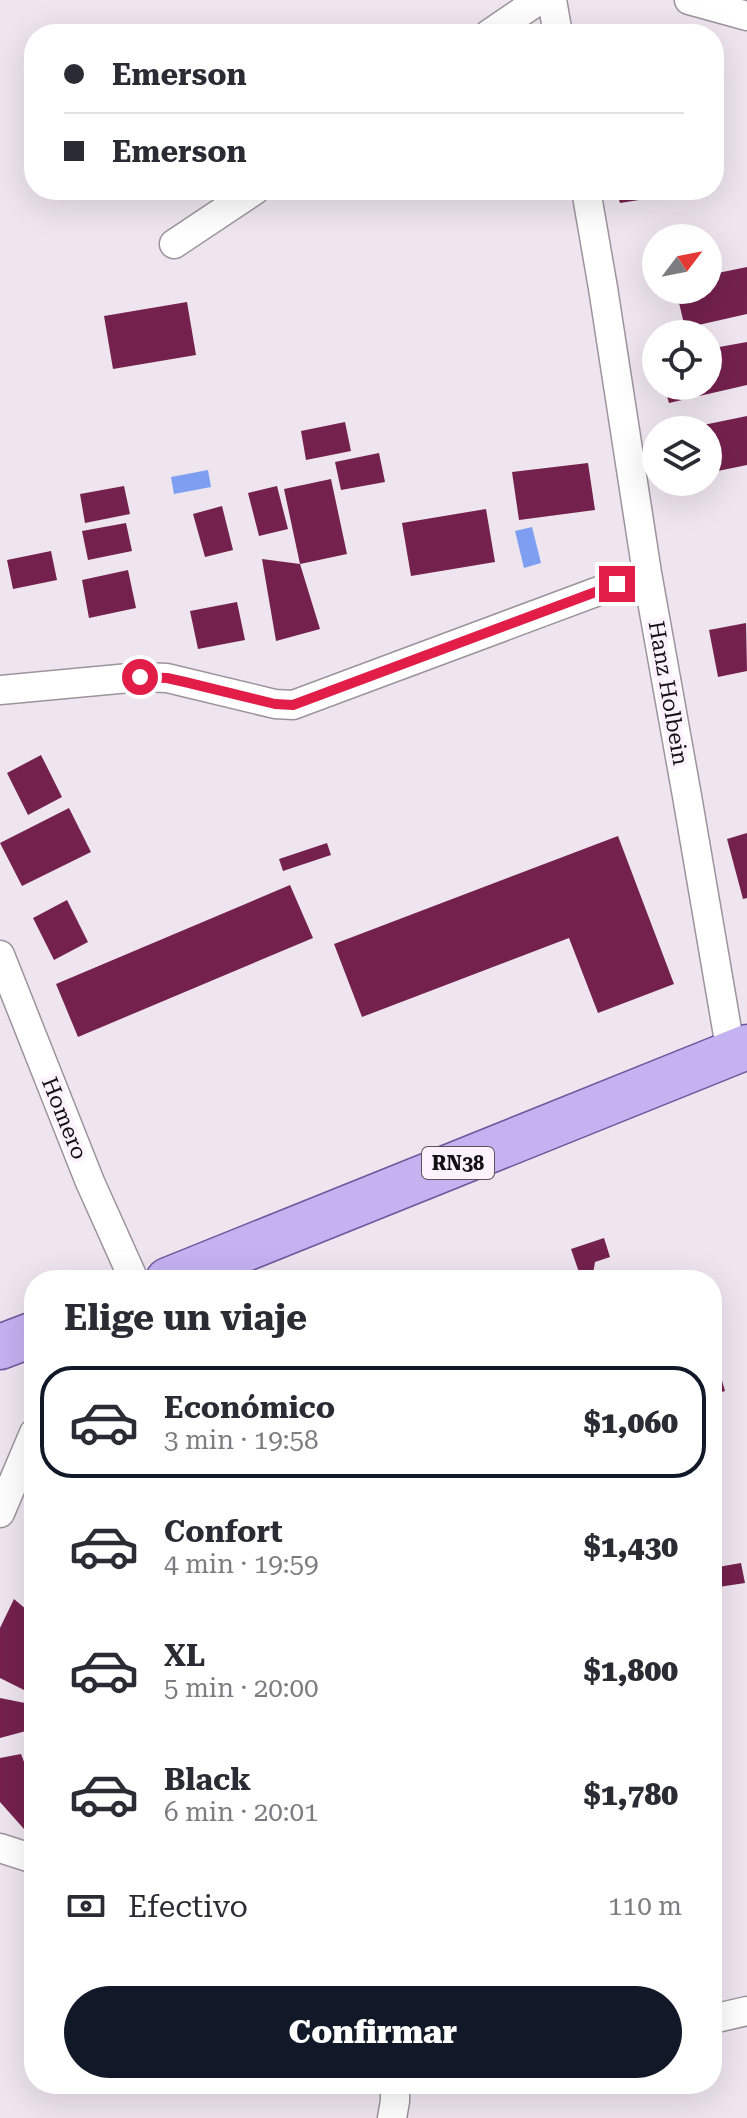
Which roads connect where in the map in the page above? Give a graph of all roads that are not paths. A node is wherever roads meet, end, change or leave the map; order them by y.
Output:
1 (539, 0) edge
2 (552, 0) edge
3 (689, 0) edge
4 (747, 16) edge
5 (504, 24) edge
6 (556, 24) edge
7 (240, 200) edge
8 (588, 200) edge
9 (174, 244) dead end
10 (647, 573) junction
11 (0, 690) edge
12 (0, 955) edge
13 (739, 1050) edge
14 (130, 1270) edge
15 (193, 1270) edge
16 (24, 1338) edge
17 (0, 1347) edge
18 (24, 1457) edge
19 (0, 1513) edge
20 (0, 1848) edge
21 (24, 1856) edge
22 (747, 2011) edge
23 (722, 2017) edge
24 (395, 2094) edge
25 (392, 2118) edge

1 - 5 street
2 - 6 street
3 - 4 street
7 - 9 street
8 - 10 street, Hanz Holbein
10 - 11 street
10 - 13 street, Hanz Holbein
12 - 14 street, Homero
13 - 15 main road, RN38
16 - 17 main road
18 - 19 street
20 - 21 street
22 - 23 street
24 - 25 street

